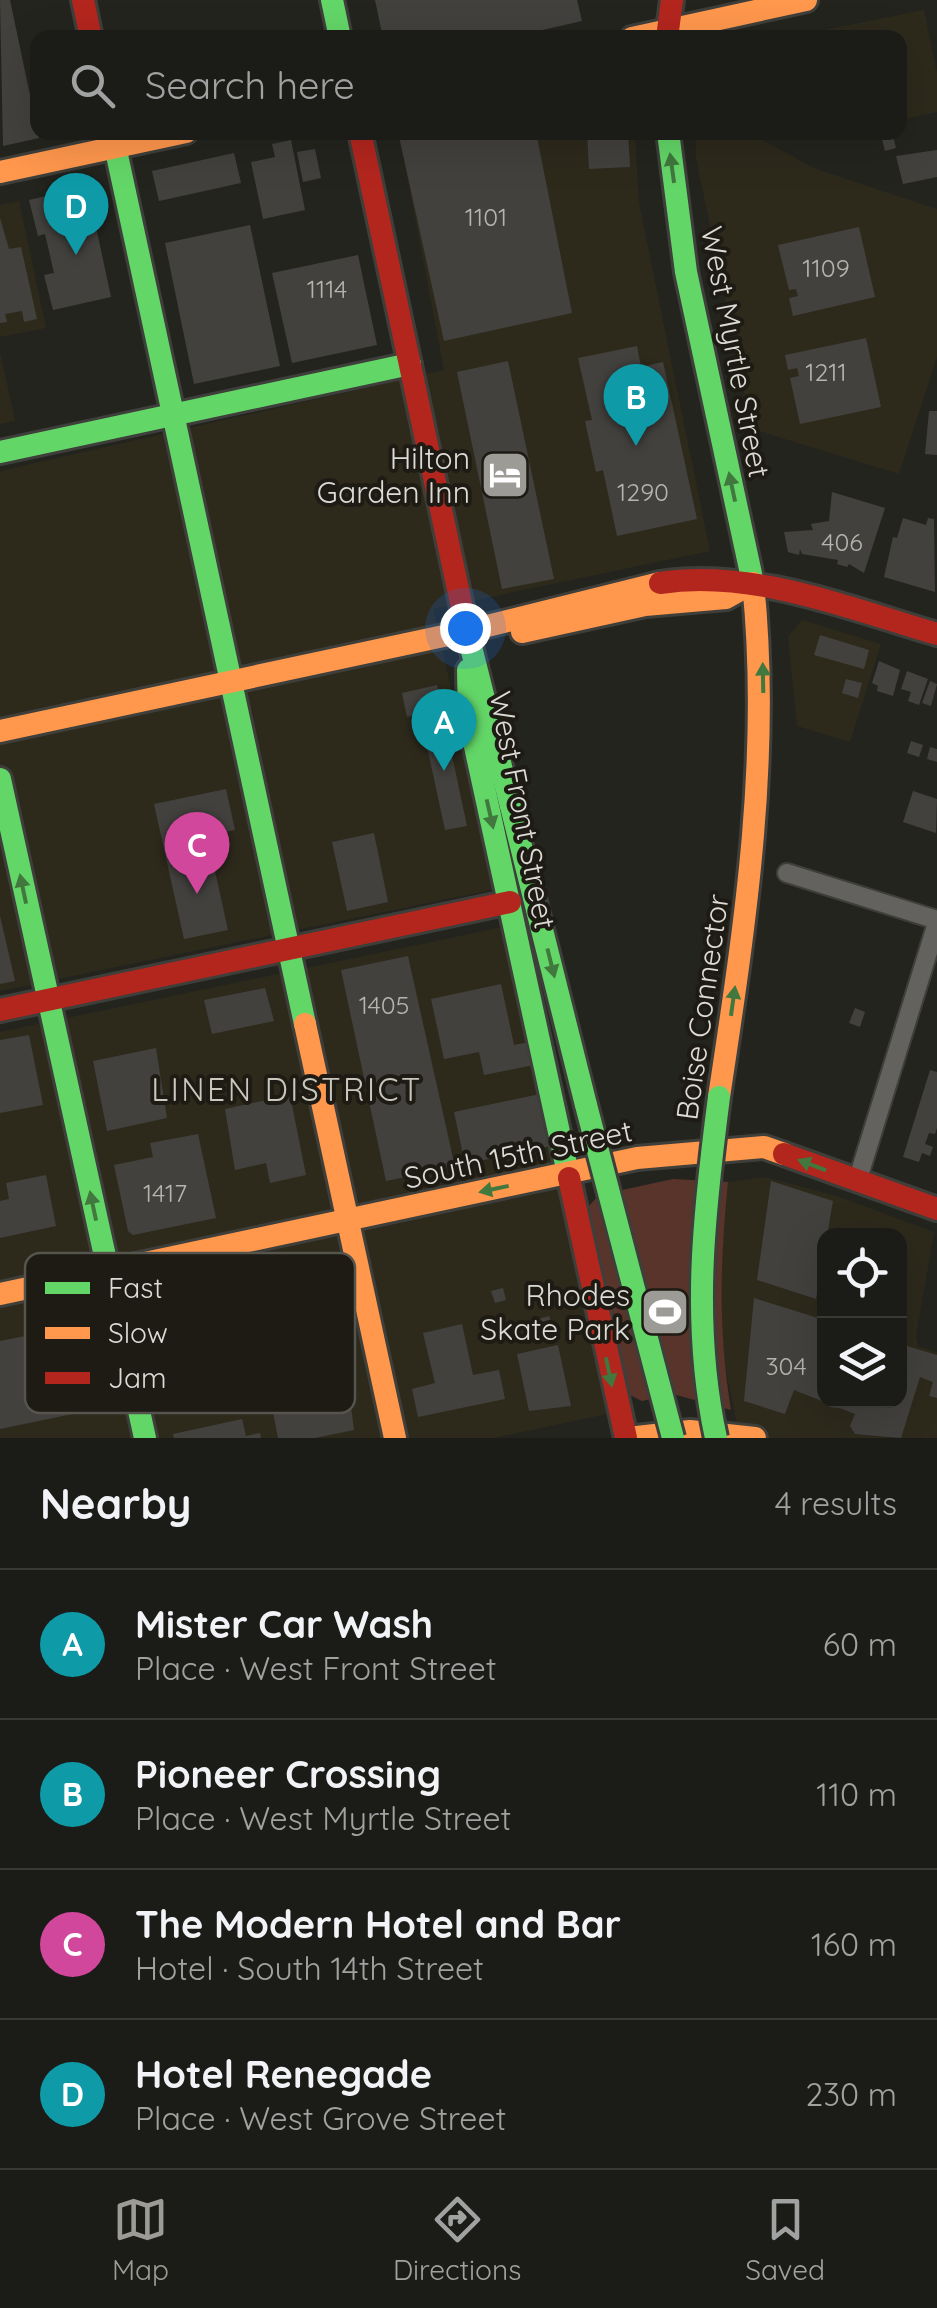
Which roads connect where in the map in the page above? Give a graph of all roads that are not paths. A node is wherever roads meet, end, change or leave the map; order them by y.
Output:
1 (83, 0) edge
2 (332, 0) edge
3 (672, 0) edge
4 (806, 0) edge
5 (89, 30) edge
6 (338, 30) edge
7 (668, 30) edge
8 (683, 30) edge
9 (114, 140) edge
10 (362, 140) edge
11 (669, 140) edge
12 (0, 172) edge
13 (410, 364) junction
14 (173, 416) junction
15 (0, 452) edge
16 (753, 583) junction
17 (468, 631) junction
18 (937, 634) edge
19 (231, 681) junction
20 (0, 731) edge
21 (0, 779) edge
22 (787, 873) dead end
23 (510, 902) junction
24 (937, 921) edge
25 (289, 948) junction
26 (47, 1000) junction
27 (0, 1010) edge
28 (566, 1173) junction
29 (857, 1182) junction
30 (937, 1209) edge
31 (348, 1222) junction
32 (103, 1253) edge
33 (199, 1253) edge
34 (355, 1253) edge
35 (355, 1254) edge
36 (25, 1289) edge
37 (0, 1294) edge
38 (139, 1413) edge
39 (682, 1434) edge
40 (145, 1438) edge
41 (395, 1438) edge
42 (627, 1438) edge
43 (716, 1438) edge
44 (754, 1438) edge

1 - 5 main road
2 - 6 main road
3 - 7 main road
4 - 8 main road
9 - 12 main road
9 - 14 main road
10 - 13 main road, West Front Street
16 -> 11 main road, West Myrtle Street
13 - 14 main road
13 - 17 main road, West Front Street
14 - 15 main road
14 - 19 main road
16 - 17 main road
16 - 18 main road
43 -> 16 main road, Boise Connector, bridge
17 - 19 main road
17 -> 23 main road, West Front Street
17 -> 39 main road, bridge
19 - 20 main road
19 - 25 main road
26 -> 21 main road
22 - 24 street
23 - 25 main road
23 - 28 main road, West Front Street
24 - 29 street
25 - 26 main road
25 - 31 main road
26 - 27 main road
32 -> 26 main road
29 -> 28 main road, South 15th Street
28 -> 31 main road, South 15th Street
28 -> 42 main road, West Front Street
29 - 30 main road, South 15th Street
31 - 33 main road, South 15th Street
31 - 34 main road
35 - 41 main road
36 - 37 main road, South 15th Street
38 - 40 main road
39 - 42 main road
39 - 44 main road

